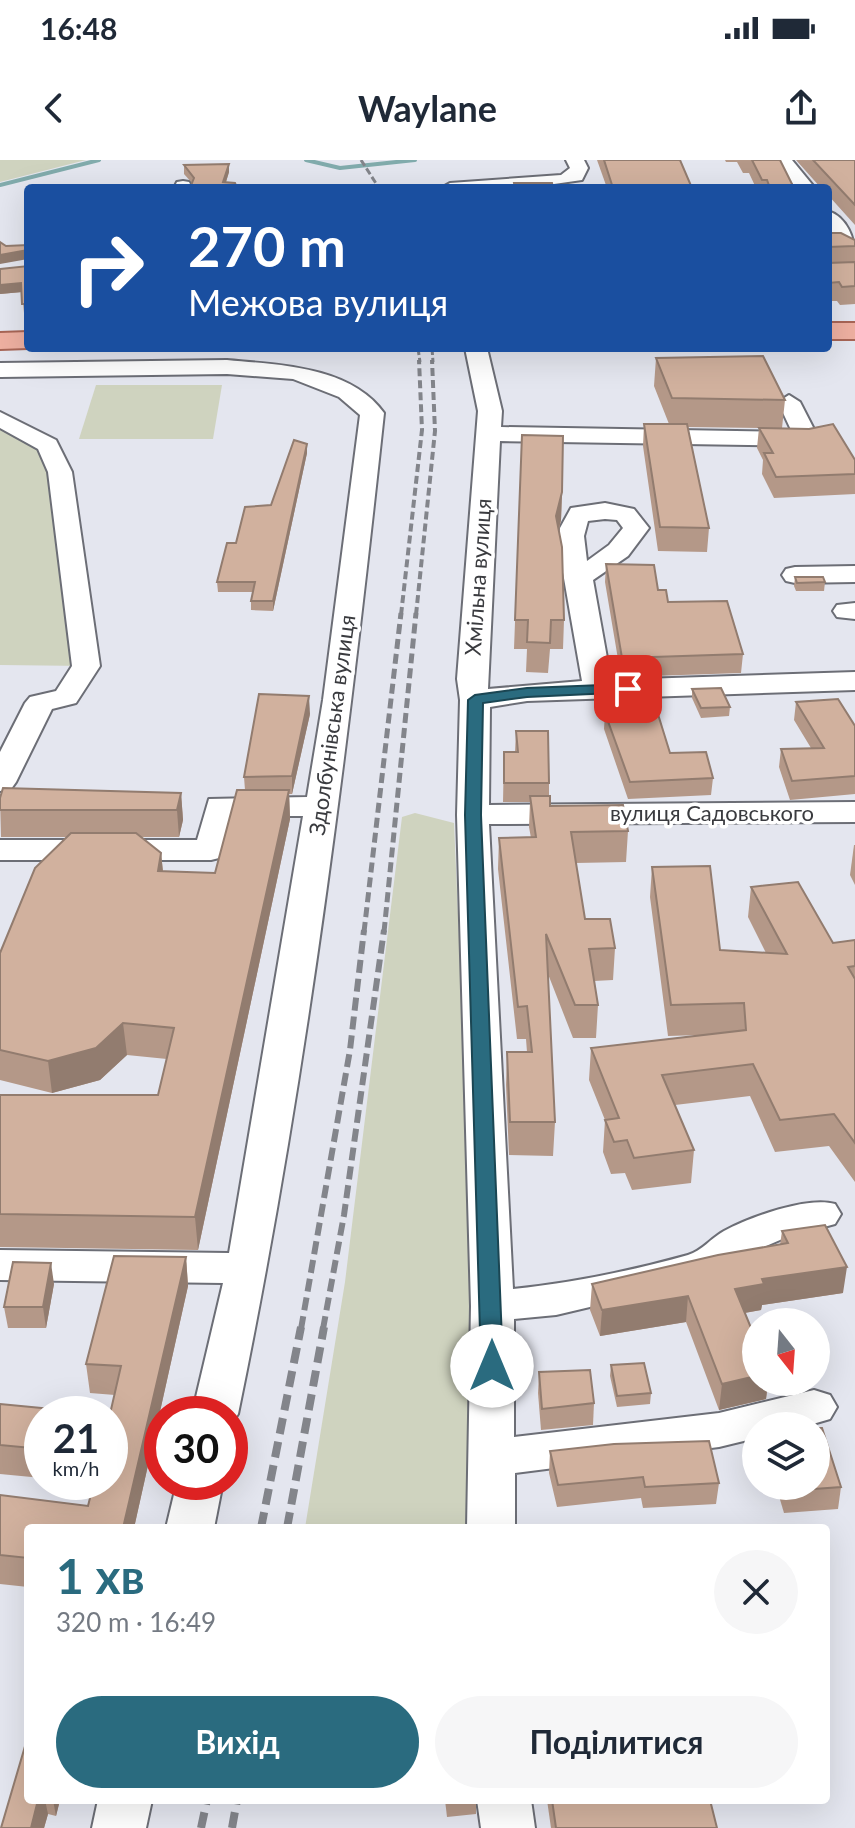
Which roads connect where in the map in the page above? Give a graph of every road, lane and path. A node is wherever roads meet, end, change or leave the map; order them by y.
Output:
1 (575, 160) edge
2 (783, 160) edge
3 (467, 184) edge
4 (803, 184) edge
5 (832, 222) edge
6 (855, 251) edge
7 (832, 331) edge
8 (855, 331) edge
9 (477, 352) edge
10 (9, 362) edge
11 (789, 402) dead end
12 (0, 419) edge
13 (488, 434) junction
14 (855, 574) edge
15 (795, 575) edge
16 (579, 577) dead end
17 (846, 682) edge
18 (598, 690) junction
19 (475, 700) junction
20 (855, 711) edge
21 (0, 782) edge
22 (321, 807) junction
23 (855, 812) edge
24 (473, 815) junction
25 (0, 850) edge
26 (821, 1214) dead end
27 (0, 1265) edge
28 (247, 1268) junction
29 (492, 1306) junction
30 (219, 1396) edge
31 (814, 1407) dead end
32 (492, 1458) junction
33 (196, 1500) edge
34 (191, 1524) edge
35 (491, 1524) edge
36 (124, 1804) edge
37 (505, 1804) edge
38 (119, 1828) edge
39 (508, 1828) edge

1 - 3 street
2 - 4 street
5 - 6 street
7 - 8 main road
9 - 13 street, Хмільна вулиця
10 - 22 street, Здолбунівська вулиця
11 - 13 street
12 - 21 street
13 - 19 street, Хмільна вулиця
14 - 15 street
16 - 18 street
17 - 18 street
17 - 20 street
18 - 19 street
19 - 24 street, Хмільна вулиця
22 - 25 street
22 - 28 street, Здолбунівська вулиця
23 - 24 street, вулиця Садовського
24 - 29 street, Хмільна вулиця
26 - 29 street
27 - 28 street
28 - 30 street, Здолбунівська вулиця
29 - 32 street, Хмільна вулиця
31 - 32 street
32 - 35 street, Хмільна вулиця
33 - 34 street
36 - 38 street
37 - 39 street

